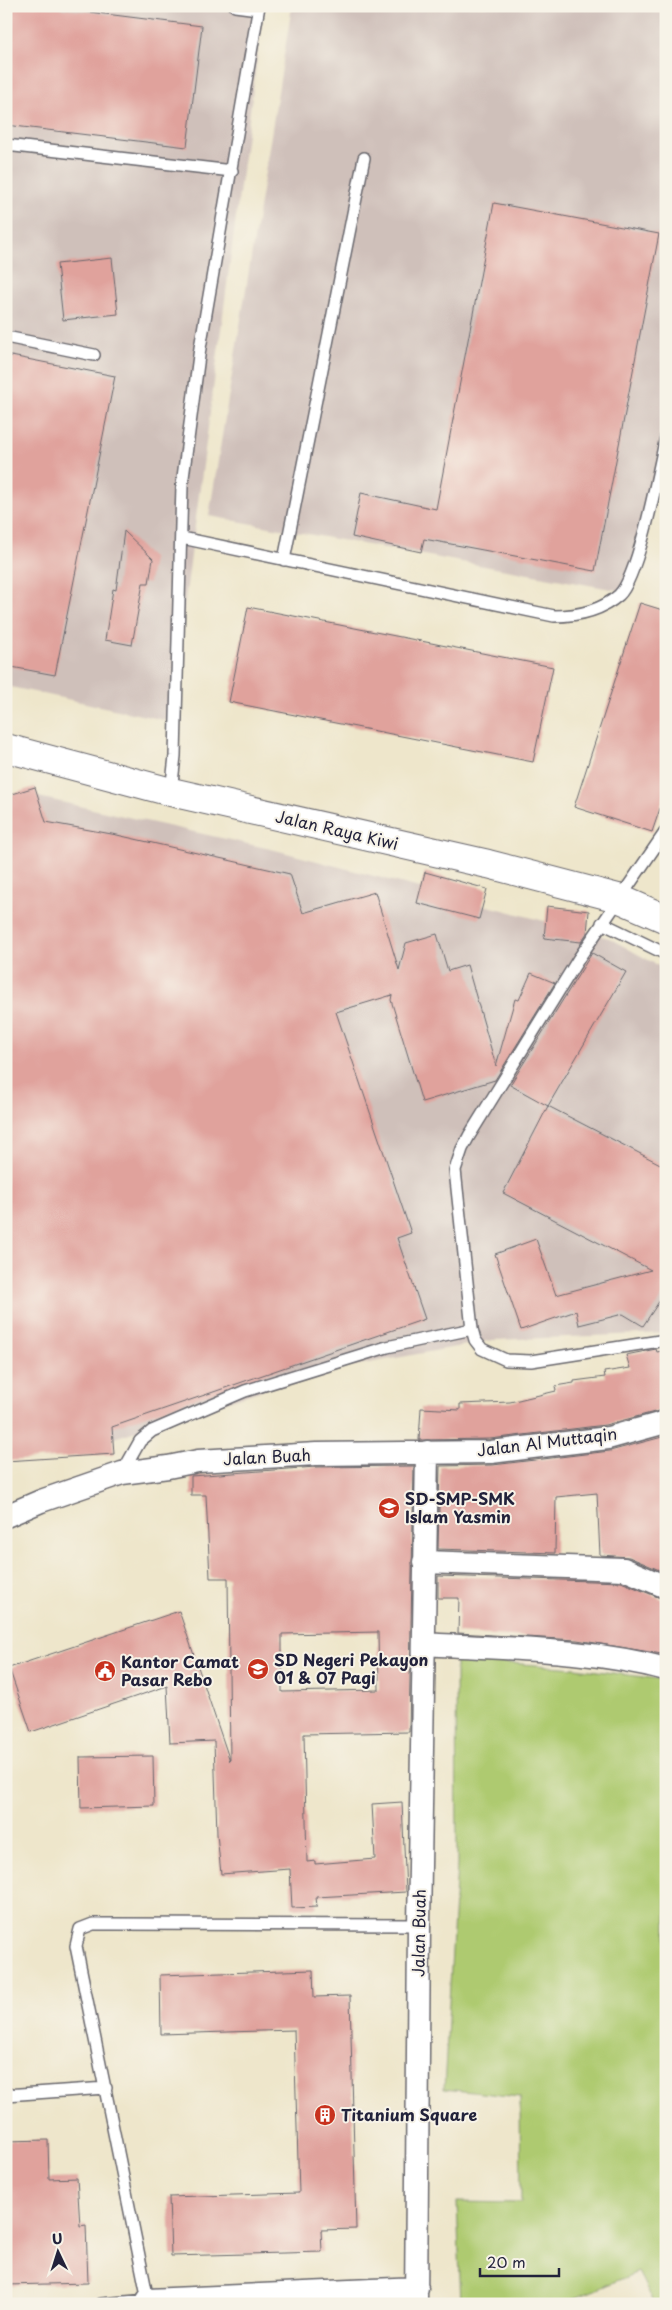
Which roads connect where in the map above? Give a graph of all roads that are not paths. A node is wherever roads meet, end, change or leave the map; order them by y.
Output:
1 (235, 6) edge
2 (258, 8) edge
3 (6, 145) edge
4 (364, 158) dead end
5 (232, 171) junction
6 (6, 337) edge
7 (94, 355) dead end
8 (666, 437) edge
9 (182, 538) junction
10 (284, 560) junction
11 (6, 748) edge
12 (171, 792) junction
13 (666, 831) edge
14 (618, 898) junction
15 (666, 919) edge
16 (602, 923) junction
17 (666, 954) edge
18 (472, 1329) junction
19 (666, 1340) edge
20 (666, 1422) edge
21 (427, 1452) junction
22 (122, 1473) junction
23 (6, 1516) edge
24 (424, 1562) junction
25 (666, 1587) edge
26 (424, 1644) junction
27 (666, 1668) edge
28 (419, 1925) junction
29 (106, 2088) junction
30 (6, 2095) edge
31 (417, 2296) edge
32 (148, 2300) junction
33 (101, 2304) edge

1 - 2 lane
2 - 5 lane
3 - 5 lane
4 - 10 lane
5 - 9 lane
6 - 7 lane
8 - 10 lane
9 - 10 lane
9 - 12 lane
11 - 12 street, Jalan Raya Kiwi
12 - 14 street, Jalan Raya Kiwi
13 - 14 lane
14 - 15 street, Jalan Raya Kiwi
14 - 16 lane
16 - 17 lane
16 - 18 lane
18 - 19 lane
18 - 22 lane
20 - 21 street, Jalan Al Muttaqin
21 - 22 street, Jalan Buah
21 - 24 street, Jalan Buah
22 - 23 street, Jalan Buah
24 - 25 street
24 - 26 street, Jalan Buah
26 - 27 street
26 - 28 street, Jalan Buah
28 - 29 lane
28 - 31 street, Jalan Buah
29 - 30 lane
29 - 32 lane
31 - 32 street
32 - 33 lane

